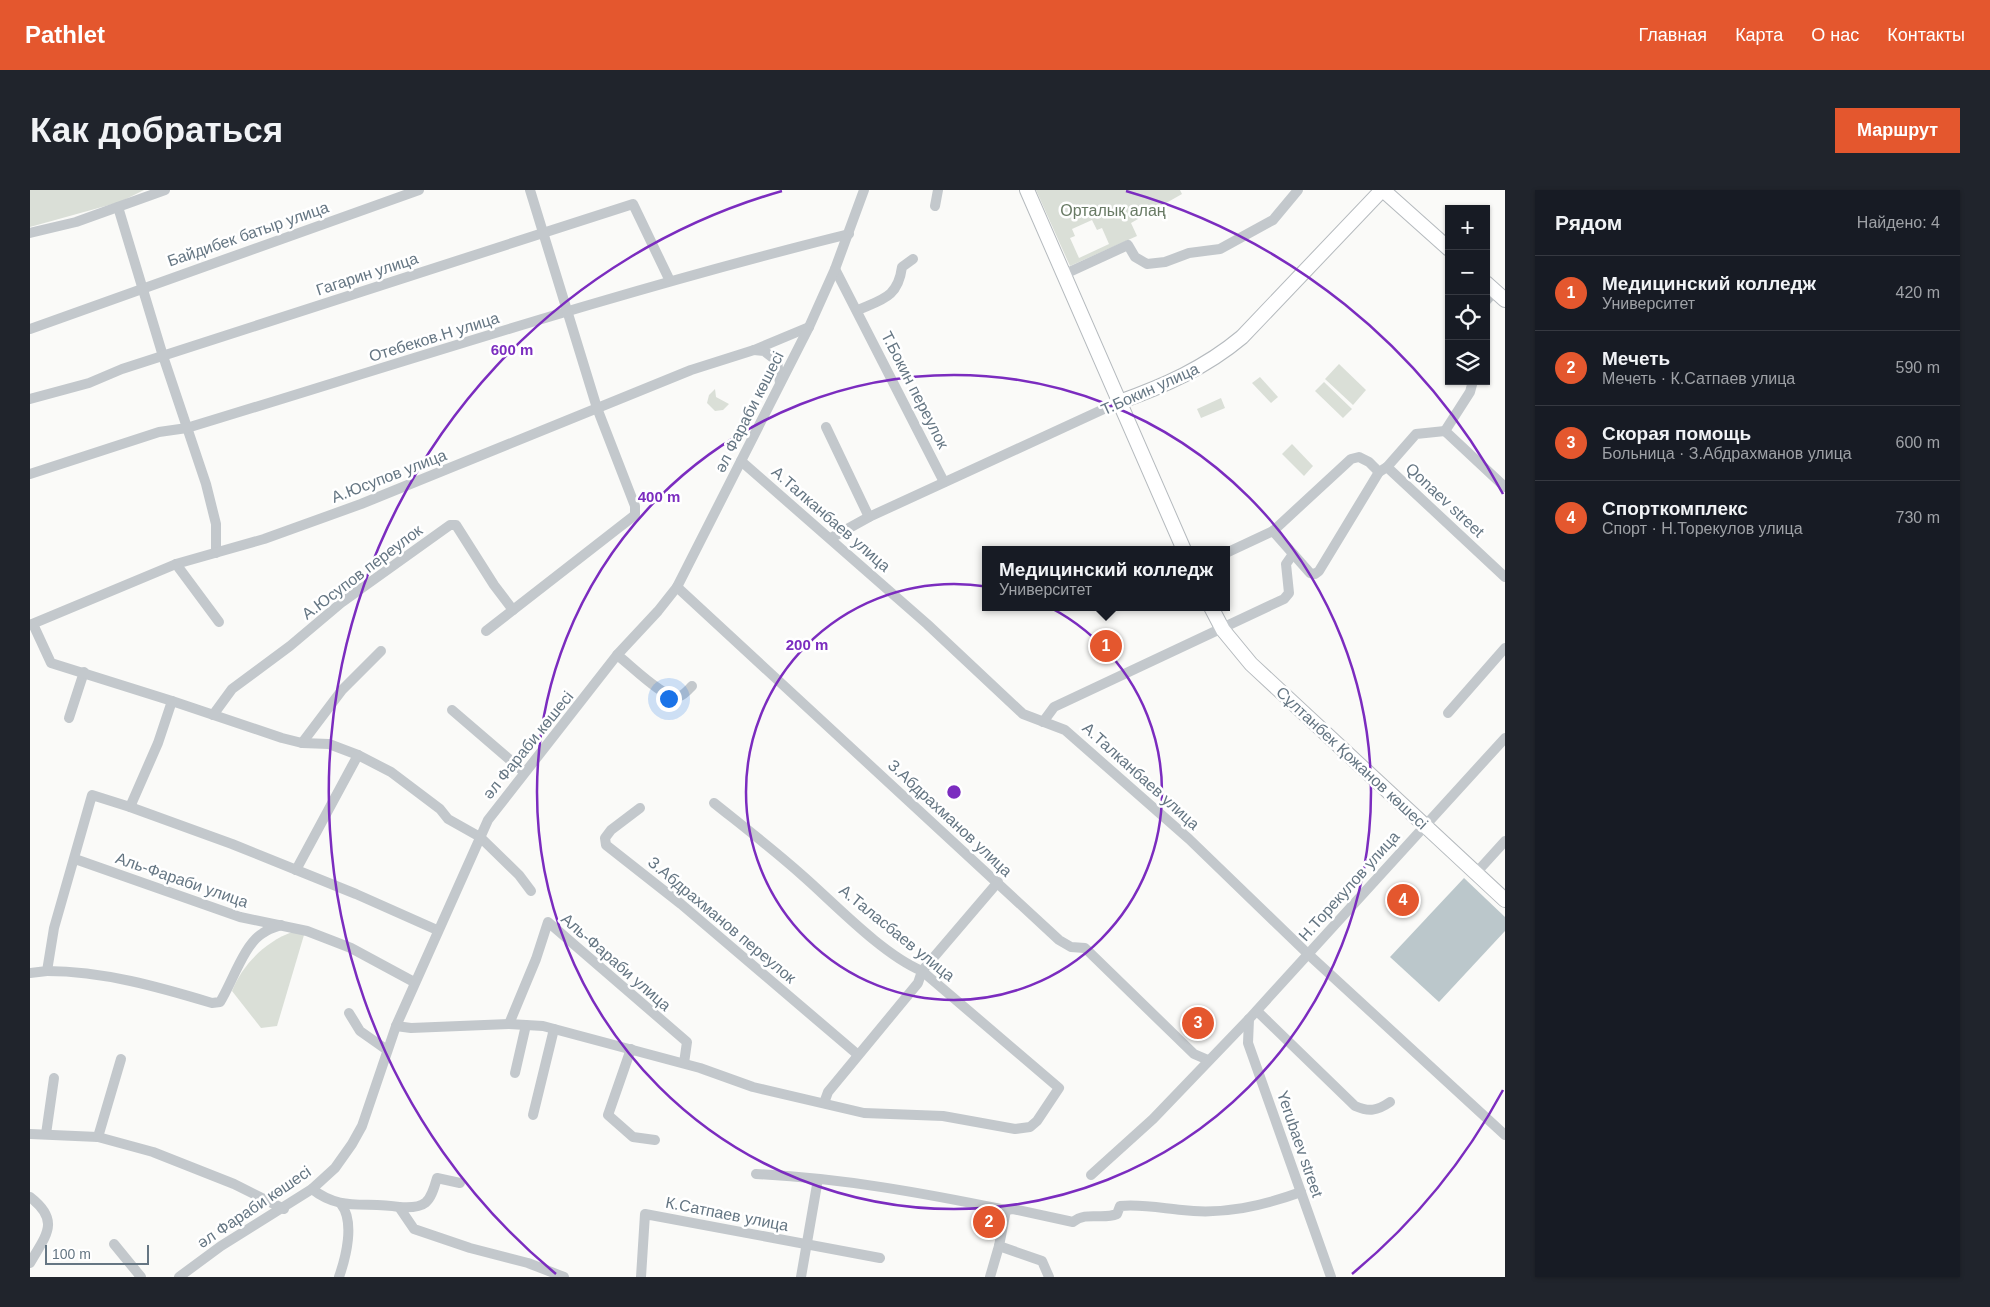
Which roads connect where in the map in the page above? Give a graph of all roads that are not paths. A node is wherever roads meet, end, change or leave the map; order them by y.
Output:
1 (165, 190) edge
2 (420, 190) edge
3 (530, 190) edge
4 (864, 190) edge
5 (938, 190) edge
6 (1027, 190) edge
7 (1298, 190) edge
8 (1382, 190) edge
9 (934, 206) dead end
10 (118, 207) junction
11 (30, 233) edge
12 (541, 233) junction
13 (849, 234) junction
14 (1445, 245) edge
15 (914, 259) dead end
16 (835, 269) junction
17 (1065, 274) junction
18 (670, 281) junction
19 (144, 287) junction
20 (858, 310) junction
21 (568, 311) junction
22 (809, 327) junction
23 (30, 329) edge
24 (754, 350) junction
25 (163, 356) junction
26 (780, 385) junction
27 (1472, 385) edge
28 (30, 399) edge
29 (1119, 402) junction
30 (597, 408) junction
31 (826, 427) dead end
32 (187, 428) junction
33 (1445, 431) junction
34 (741, 461) junction
35 (1383, 469) junction
36 (30, 474) edge
37 (944, 482) junction
38 (1505, 487) edge
39 (869, 517) junction
40 (1273, 531) junction
41 (830, 538) junction
42 (1182, 546) edge
43 (1230, 551) edge
44 (216, 553) junction
45 (1293, 554) junction
46 (176, 564) junction
47 (1505, 577) edge
48 (677, 587) junction
49 (512, 610) junction
50 (1213, 611) edge
51 (219, 622) dead end
52 (31, 624) edge
53 (1223, 630) junction
54 (486, 631) dead end
55 (1505, 648) edge
56 (381, 651) dead end
57 (617, 655) junction
58 (84, 672) junction
59 (692, 686) dead end
60 (172, 701) junction
61 (452, 710) dead end
62 (1448, 713) dead end
63 (213, 715) junction
64 (69, 718) dead end
65 (1043, 722) junction
66 (1505, 738) edge
67 (302, 743) junction
68 (358, 754) junction
69 (524, 772) junction
70 (714, 803) dead end
71 (130, 807) junction
72 (640, 808) dead end
73 (1424, 825) junction
74 (480, 837) junction
75 (1505, 841) edge
76 (75, 859) junction
77 (296, 870) junction
78 (1476, 873) junction
79 (998, 882) junction
80 (531, 891) dead end
81 (1505, 900) edge
82 (281, 925) junction
83 (437, 930) junction
84 (1308, 954) junction
85 (47, 971) junction
86 (922, 971) junction
87 (30, 973) edge
88 (414, 982) junction
89 (1257, 1011) junction
90 (349, 1013) dead end
91 (1249, 1019) junction
92 (509, 1024) junction
93 (526, 1025) junction
94 (396, 1026) junction
95 (554, 1029) junction
96 (631, 1048) junction
97 (387, 1050) junction
98 (857, 1054) junction
99 (121, 1059) dead end
100 (1208, 1060) junction
101 (684, 1063) junction
102 (515, 1073) dead end
103 (54, 1078) dead end
104 (1390, 1102) dead end
105 (824, 1103) junction
106 (533, 1115) dead end
107 (30, 1134) edge
108 (46, 1134) junction
109 (1505, 1135) edge
110 (98, 1138) junction
111 (655, 1140) dead end
112 (756, 1174) dead end
113 (1091, 1175) dead end
114 (818, 1179) junction
115 (460, 1183) dead end
116 (312, 1189) junction
117 (1301, 1192) junction
118 (30, 1197) edge
119 (341, 1204) junction
120 (399, 1207) junction
121 (284, 1209) junction
122 (1006, 1210) junction
123 (114, 1244) dead end
124 (806, 1244) junction
125 (999, 1246) junction
126 (880, 1258) dead end
127 (30, 1263) edge
128 (141, 1277) edge
129 (179, 1277) edge
130 (339, 1277) edge
131 (564, 1277) edge
132 (641, 1277) edge
133 (801, 1277) edge
134 (990, 1277) edge
135 (1049, 1277) edge
136 (1331, 1277) edge

1 - 10 street
2 - 19 street, Байдибек батыр улица
3 - 12 street
4 - 13 street, әл Фараби көшесі
5 - 9 street
6 - 17 main road
7 - 17 street
8 - 14 main road
8 - 29 main road, Т.Бокин улица
10 - 11 street
10 - 19 street
12 - 18 street, Гагарин улица
12 - 21 street
12 - 25 street, Гагарин улица
13 - 16 street, әл Фараби көшесі
13 - 18 street, Отебеков.Н улица
15 - 20 street
16 - 20 street
16 - 22 street, әл Фараби көшесі
17 - 29 main road
18 - 21 street, Отебеков.Н улица
19 - 23 street, Байдибек батыр улица
19 - 25 street
20 - 37 street, Т.Бокин переулок
21 - 30 street
21 - 32 street, Отебеков.Н улица
22 - 24 street, А.Юсупов улица
22 - 26 street, әл Фараби көшесі
24 - 26 street
24 - 30 street, А.Юсупов улица
25 - 28 street, Гагарин улица
25 - 32 street
26 - 34 street, әл Фараби көшесі
27 - 33 street
29 - 37 street, Т.Бокин улица
29 - 42 main road
30 - 44 street, А.Юсупов улица
30 - 49 street
31 - 39 street
32 - 36 street, Отебеков.Н улица
32 - 44 street
33 - 35 street
33 - 38 street
34 - 41 street, А.Талканбаев улица
34 - 48 street, әл Фараби көшесі
35 - 40 street, Qonaev street
35 - 45 street
35 - 47 street, Qonaev street
37 - 39 street, Т.Бокин улица
39 - 41 street, Т.Бокин улица
40 - 43 street
40 - 45 street
41 - 65 street, А.Талканбаев улица
44 - 46 street, А.Юсупов улица
45 - 53 street
46 - 51 street
46 - 52 street, А.Юсупов улица
48 - 57 street, әл Фараби көшесі
48 - 79 street, З.Абдрахманов улица
49 - 54 street
49 - 63 street, А.Юсупов переулок
50 - 53 main road, Сұлтанбек Қожанов көшесі
52 - 58 street, А.Юсупов улица
53 - 65 street
53 - 73 main road, Сұлтанбек Қожанов көшесі
55 - 62 street
56 - 67 street
57 - 59 street
57 - 69 street, әл Фараби көшесі
58 - 60 street, А.Юсупов улица
58 - 64 street
60 - 63 street, А.Юсупов улица
60 - 71 street
61 - 69 street
63 - 67 street, А.Юсупов улица
65 - 84 street, А.Талканбаев улица
66 - 73 street, Н.Торекулов улица
67 - 68 street
68 - 74 street
68 - 77 street
69 - 74 street, әл Фараби көшесі
70 - 86 street, А.Таласбаев улица
71 - 76 street
71 - 77 street
72 - 98 street, З.Абдрахманов переулок
73 - 78 main road, Сұлтанбек Қожанов көшесі
73 - 84 street, Н.Торекулов улица
74 - 80 street
74 - 83 street, әл Фараби көшесі
75 - 78 street
76 - 82 street, Аль-Фараби улица
76 - 85 street
77 - 83 street
78 - 81 main road, Сұлтанбек Қожанов көшесі
79 - 86 street
79 - 100 street, З.Абдрахманов улица
82 - 85 street
82 - 88 street, Аль-Фараби улица
83 - 88 street, әл Фараби көшесі
84 - 89 street, Н.Торекулов улица
84 - 109 street, А.Талканбаев улица
85 - 87 street
86 - 98 street
86 - 105 street, А.Таласбаев улица
88 - 94 street, әл Фараби көшесі
89 - 91 street, Н.Торекулов улица
89 - 104 street
90 - 97 street
91 - 100 street, Н.Торекулов улица
91 - 117 street, Yerubaev street
92 - 93 street
92 - 94 street
92 - 101 street, Аль-Фараби улица
93 - 95 street
93 - 102 street
94 - 97 street, әл Фараби көшесі
95 - 96 street
95 - 106 street
96 - 101 street
96 - 111 street
97 - 116 street, әл Фараби көшесі
98 - 105 street
99 - 110 street
100 - 113 street, Н.Торекулов улица
101 - 105 street
103 - 108 street
107 - 108 street
108 - 110 street
110 - 121 street
112 - 114 street
114 - 122 street
114 - 124 street, К.Сатпаев улица
115 - 120 street
116 - 119 street
116 - 121 street, әл Фараби көшесі
117 - 122 street
117 - 136 street, Yerubaev street
118 - 127 street
119 - 120 street
119 - 130 street
120 - 131 street
121 - 129 street, әл Фараби көшесі
122 - 125 street
123 - 128 street
124 - 126 street, К.Сатпаев улица
124 - 132 street, К.Сатпаев улица
124 - 133 street
125 - 134 street
125 - 135 street

